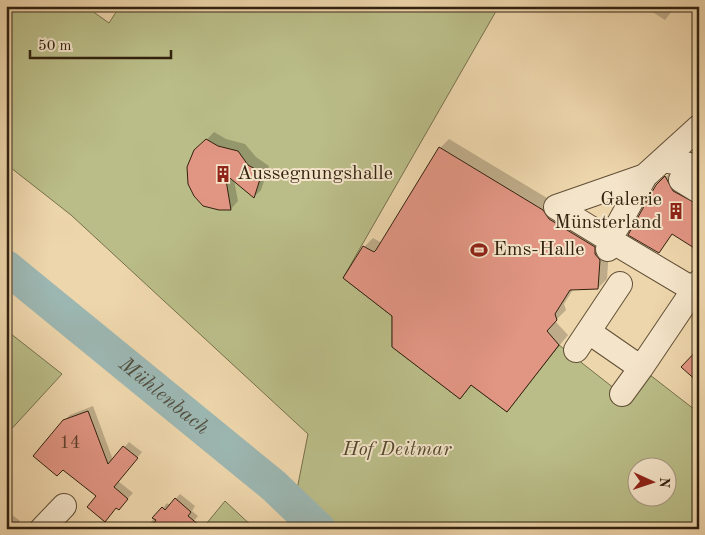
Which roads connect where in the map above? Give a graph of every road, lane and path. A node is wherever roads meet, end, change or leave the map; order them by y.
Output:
1 (699, 127) edge
2 (663, 160) junction
3 (645, 176) junction
4 (699, 191) edge
5 (612, 239) junction
6 (620, 284) dead end
7 (696, 286) edge
8 (641, 368) junction
9 (622, 394) dead end
10 (64, 506) dead end
11 (42, 529) edge

1 - 2 street
2 - 3 street
2 - 4 street
3 - 5 street
3 - 5 street
5 - 7 street
6 - 8 street
7 - 8 street
8 - 9 street
10 - 11 street

